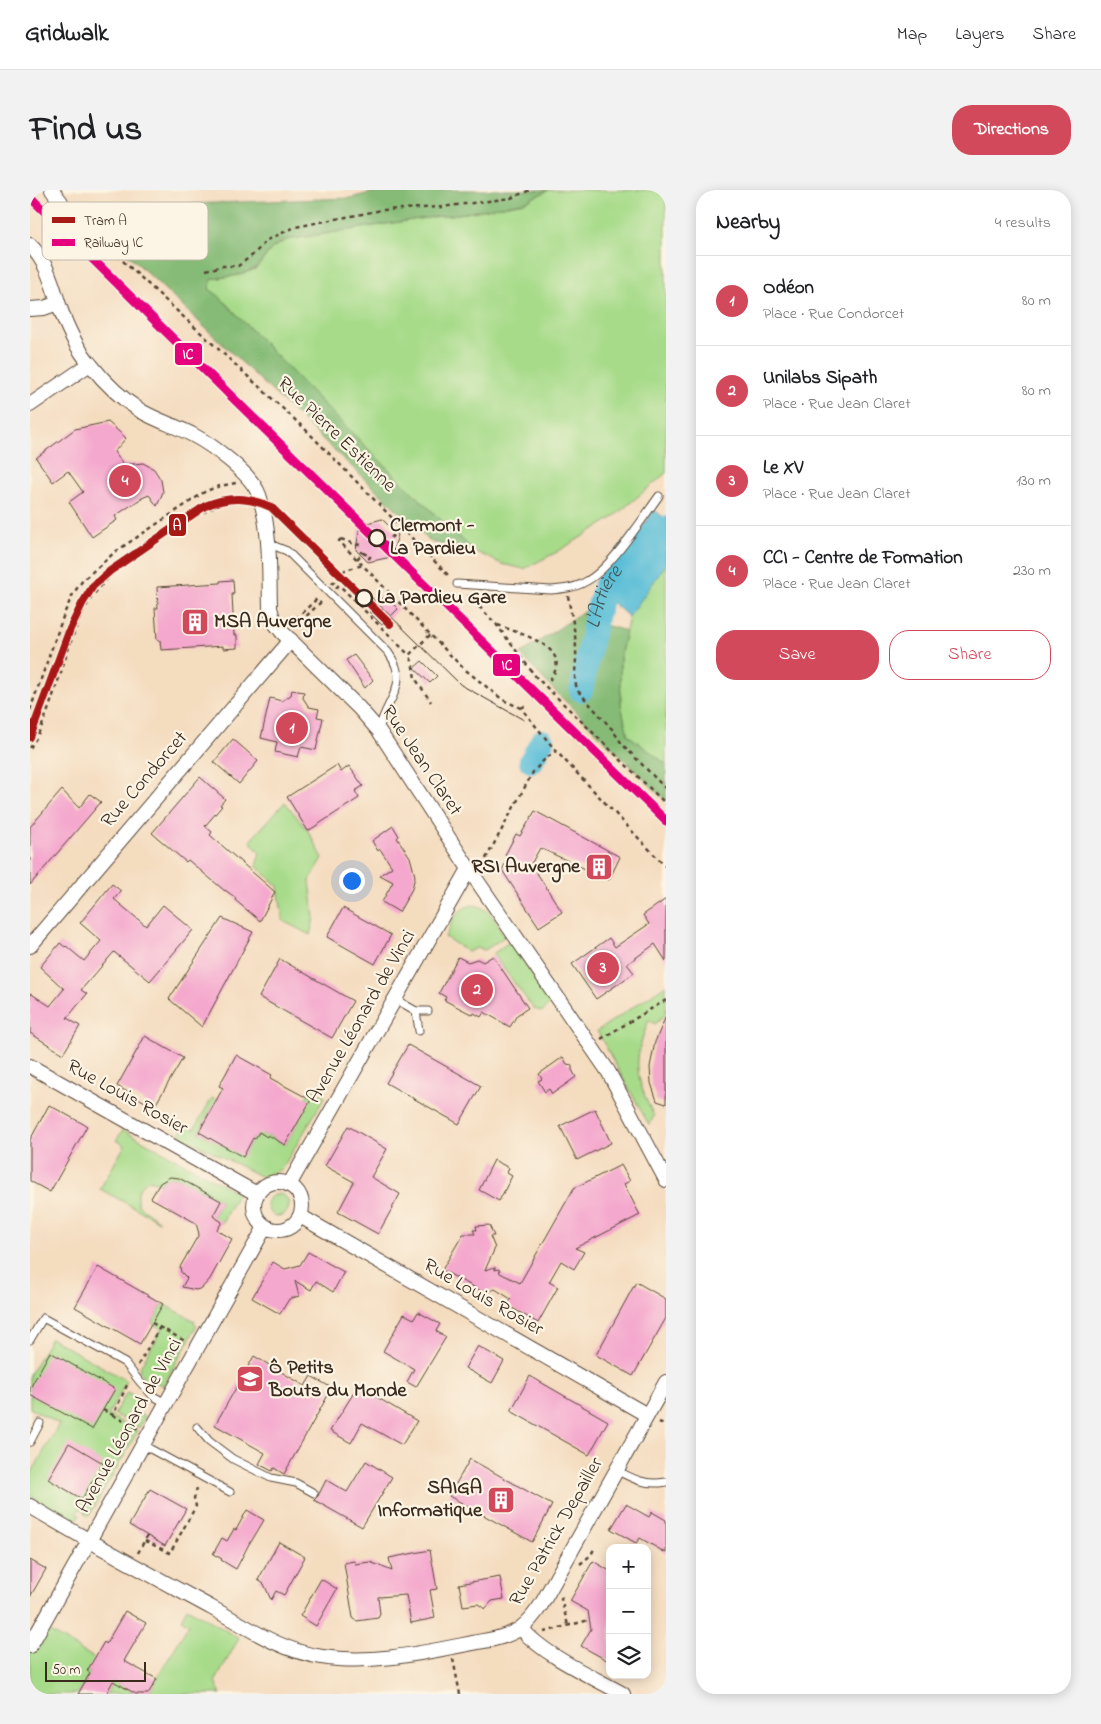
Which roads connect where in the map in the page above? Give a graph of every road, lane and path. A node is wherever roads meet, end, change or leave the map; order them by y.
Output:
1 (52, 190) edge
2 (530, 190) edge
3 (61, 202) edge
4 (30, 245) edge
5 (121, 260) edge
6 (206, 270) dead end
7 (58, 303) junction
8 (30, 309) edge
9 (90, 364) junction
10 (30, 405) edge
11 (250, 479) junction
12 (659, 496) dead end
13 (263, 508) junction
14 (396, 530) dead end
15 (390, 538) dead end
16 (267, 543) junction
17 (361, 552) junction
18 (371, 557) dead end
19 (357, 559) junction
20 (457, 584) junction
21 (566, 589) junction
22 (496, 624) junction
23 (430, 635) junction
24 (291, 640) junction
25 (547, 683) dead end
26 (431, 702) dead end
27 (526, 705) dead end
28 (522, 708) junction
29 (30, 710) edge
30 (379, 731) junction
31 (30, 748) edge
32 (556, 751) junction
33 (666, 790) edge
34 (666, 804) edge
35 (666, 867) edge
36 (473, 873) junction
37 (30, 946) edge
38 (395, 999) junction
39 (666, 1000) edge
40 (416, 1011) junction
41 (428, 1011) dead end
42 (419, 1030) dead end
43 (591, 1044) junction
44 (30, 1066) edge
45 (666, 1180) edge
46 (289, 1185) junction
47 (256, 1194) junction
48 (300, 1216) junction
49 (265, 1227) junction
50 (152, 1323) dead end
51 (160, 1327) junction
52 (30, 1340) edge
53 (197, 1348) junction
54 (136, 1370) dead end
55 (131, 1378) dead end
56 (666, 1382) edge
57 (166, 1403) junction
58 (103, 1410) dead end
59 (113, 1415) junction
60 (647, 1415) junction
61 (40, 1423) dead end
62 (197, 1427) dead end
63 (146, 1440) junction
64 (30, 1442) edge
65 (616, 1470) junction
66 (202, 1477) junction
67 (666, 1482) edge
68 (230, 1492) dead end
69 (314, 1493) dead end
70 (30, 1506) edge
71 (147, 1536) dead end
72 (89, 1540) junction
73 (144, 1541) junction
74 (594, 1549) dead end
75 (132, 1564) junction
76 (577, 1570) dead end
77 (565, 1592) dead end
78 (589, 1620) dead end
79 (522, 1629) junction
80 (30, 1646) edge
81 (452, 1655) dead end
82 (460, 1694) edge
83 (623, 1694) edge

1 - 3 street
2 - 6 path
4 - 7 street, Rue Jean Claret
5 - 20 path, Rue Pierre Estienne
7 - 8 street
7 - 9 street, Rue Jean Claret
9 - 10 street
9 - 11 street, Rue Jean Claret
11 - 13 street, Rue Jean Claret
11 - 29 path
12 - 21 lane
13 - 16 street, Rue Jean Claret
13 - 31 path
14 - 15 path
16 - 24 street, Rue Jean Claret
16 - 30 lane
17 - 18 path
17 - 19 path
17 - 19 path
19 - 23 path
20 - 21 lane
20 - 22 path, Rue Pierre Estienne
21 - 33 path
22 - 25 path
22 - 34 path, Rue Pierre Estienne
23 - 26 path
23 - 28 path
24 - 30 street, Rue Jean Claret
24 - 37 street, Rue Condorcet
27 - 28 path
28 - 32 path
30 - 36 street, Rue Jean Claret
32 - 35 path
32 - 36 path
36 - 38 street, Avenue Léonard de Vinci
36 - 43 street, Rue Jean Claret
38 - 40 lane
38 - 46 street, Avenue Léonard de Vinci
39 - 43 path
40 - 41 lane
40 - 42 lane
43 - 45 street, Rue Jean Claret
44 - 47 street, Rue Louis Rosier
46 - 47 street
46 - 48 street
47 - 49 street
48 - 49 street
48 - 60 street, Rue Louis Rosier
49 - 53 street, Avenue Léonard de Vinci
50 - 51 path
51 - 53 path
51 - 54 path
52 - 57 lane
53 - 57 street, Avenue Léonard de Vinci
55 - 59 path
56 - 60 street
57 - 63 street, Avenue Léonard de Vinci
58 - 59 path
59 - 63 path
60 - 65 street, Rue Patrick Depailler
61 - 64 lane
62 - 69 lane
63 - 66 lane
63 - 72 street, Avenue Léonard de Vinci
65 - 67 lane
65 - 79 street, Rue Patrick Depailler
66 - 68 lane
66 - 73 path
70 - 72 street, Rue Patrick Depailler
71 - 73 path
72 - 75 street, Rue Patrick Depailler
72 - 80 street, Avenue Léonard de Vinci
73 - 75 path
74 - 76 path
75 - 79 street, Rue Patrick Depailler
77 - 78 path
79 - 83 street
81 - 82 path

